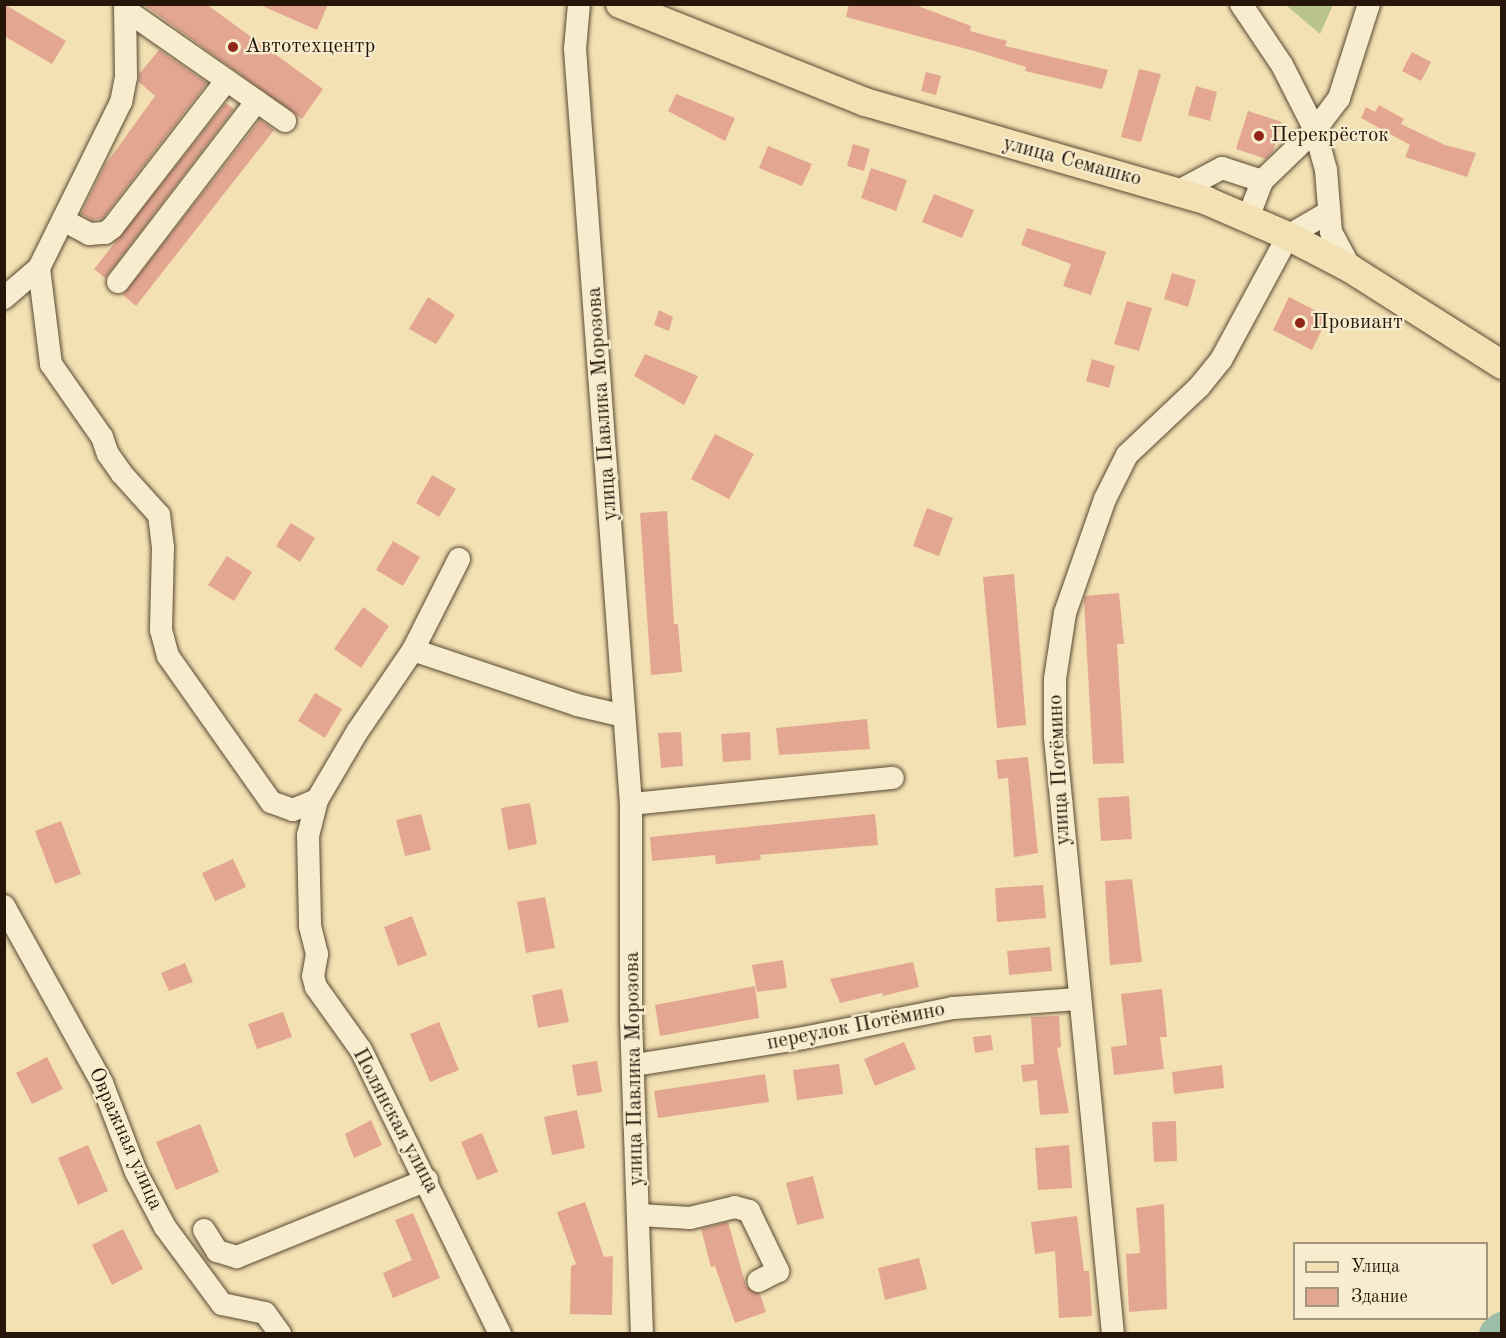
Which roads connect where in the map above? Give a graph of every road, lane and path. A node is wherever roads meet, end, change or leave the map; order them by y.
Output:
1 (579, 4) edge
2 (620, 4) edge
3 (1241, 4) edge
4 (1369, 4) edge
5 (126, 7) edge
6 (227, 80) junction
7 (257, 101) junction
8 (285, 121) dead end
9 (1315, 130) junction
10 (1262, 181) junction
11 (1177, 192) junction
12 (1329, 212) junction
13 (1248, 218) junction
14 (63, 220) junction
15 (1288, 236) junction
16 (39, 268) junction
17 (1351, 269) junction
18 (118, 282) dead end
19 (4, 298) edge
20 (1502, 365) edge
21 (459, 558) dead end
22 (414, 650) junction
23 (624, 716) junction
24 (893, 778) dead end
25 (317, 800) junction
26 (631, 804) junction
27 (284, 810) junction
28 (309, 834) junction
29 (4, 906) edge
30 (1078, 999) junction
31 (635, 1065) junction
32 (427, 1180) junction
33 (639, 1215) junction
34 (204, 1230) dead end
35 (758, 1281) dead end
36 (280, 1334) edge
37 (500, 1334) edge
38 (642, 1334) edge
39 (1113, 1334) edge

1 - 23 street, улица Павлика Морозова
2 - 11 main road, улица Семашко
3 - 9 street
4 - 9 street
5 - 6 street
5 - 14 street
6 - 7 street
6 - 14 street
7 - 8 street
7 - 18 street
9 - 10 street
9 - 12 street
10 - 11 street
10 - 13 street
11 - 13 main road, улица Семашко
12 - 15 street
12 - 17 street
13 - 15 main road, улица Семашко
14 - 16 street
15 - 17 main road, улица Семашко
15 - 30 street, улица Потёмино
16 - 19 street
16 - 27 street
17 - 20 main road, улица Семашко
21 - 22 street, Полянская улица
22 - 23 street
22 - 25 street, Полянская улица
23 - 26 street, улица Павлика Морозова
24 - 26 street
25 - 27 street
25 - 28 street, Полянская улица
26 - 31 street, улица Павлика Морозова
27 - 28 street
28 - 32 street, Полянская улица
29 - 36 street, Овражная улица
30 - 31 street, переулок Потёмино
30 - 39 street, улица Потёмино
31 - 33 street, улица Павлика Морозова
32 - 34 street
32 - 37 street, Полянская улица
33 - 35 street
33 - 38 street, улица Павлика Морозова

